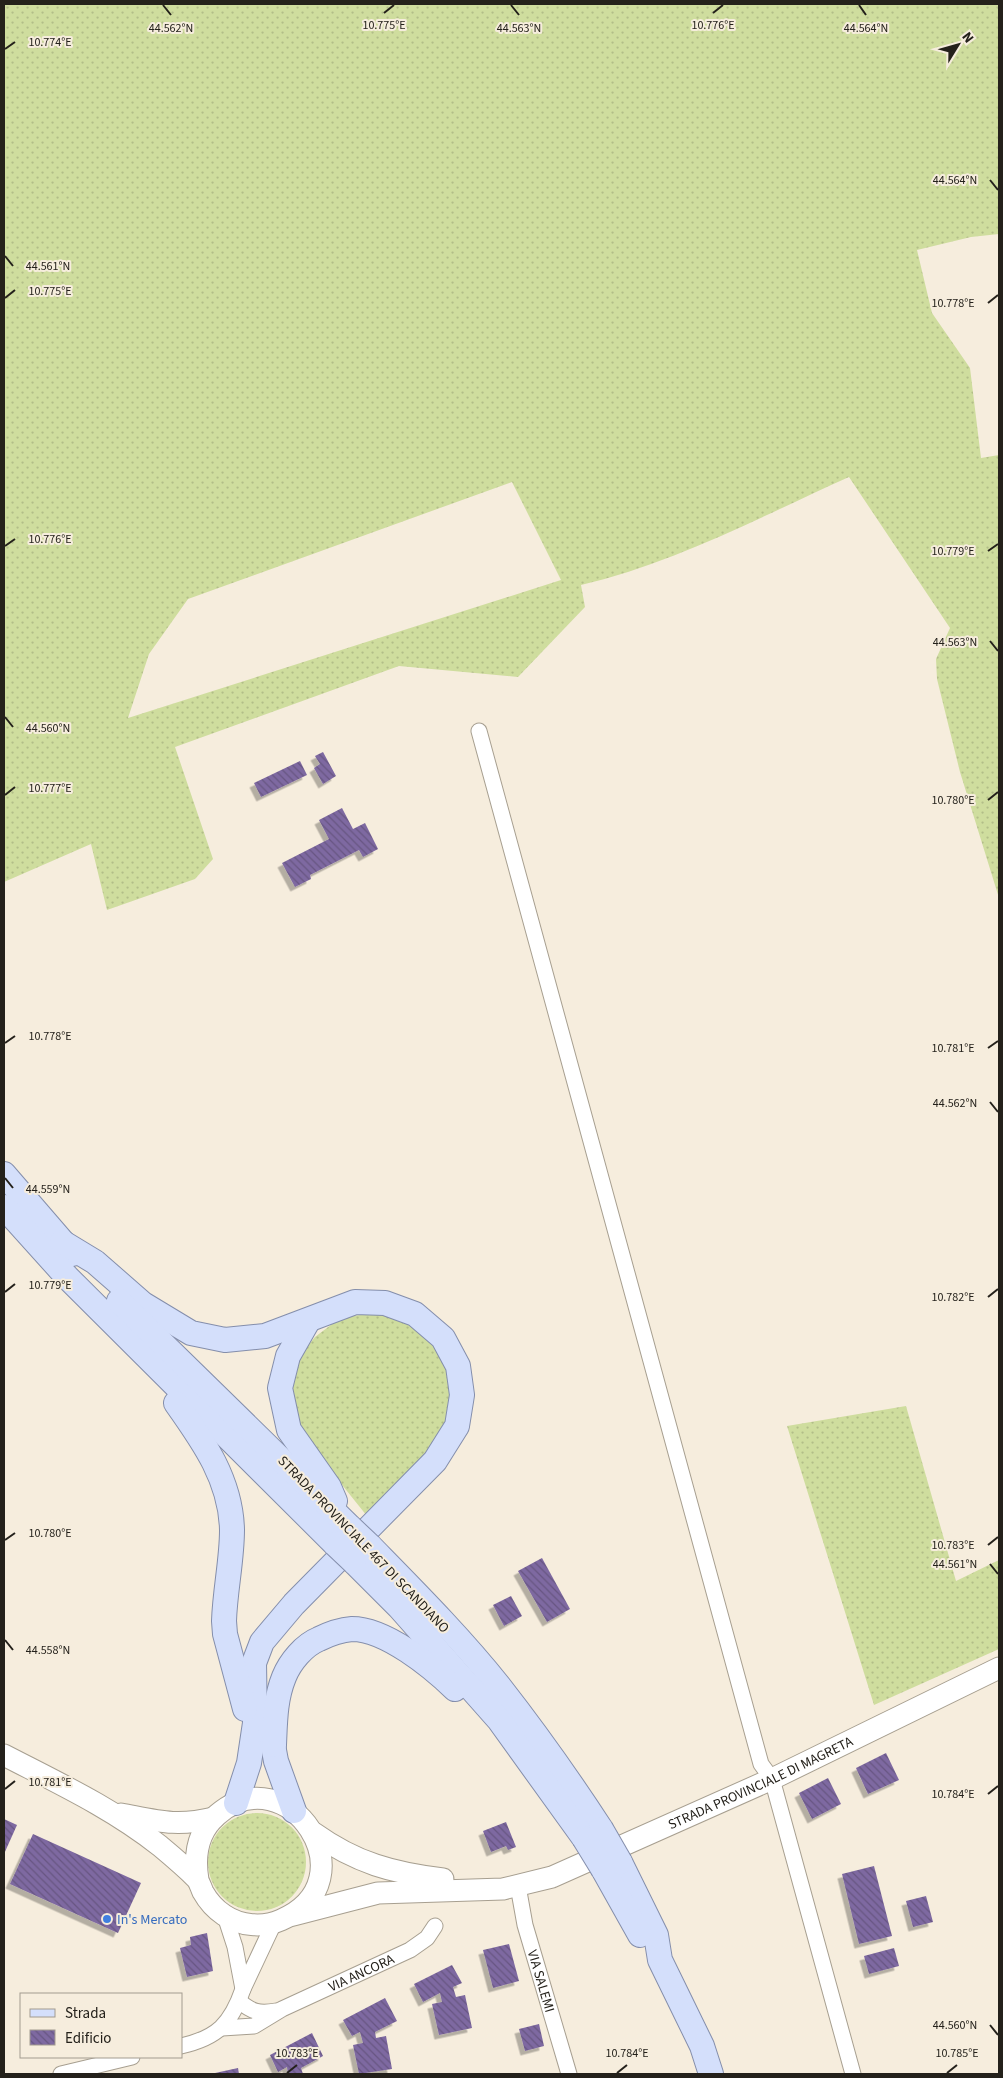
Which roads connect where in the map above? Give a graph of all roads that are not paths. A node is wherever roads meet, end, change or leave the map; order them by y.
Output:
1 (479, 731) dead end
2 (4, 1174) edge
3 (4, 1207) edge
4 (62, 1242) junction
5 (308, 1321) junction
6 (147, 1358) junction
7 (343, 1530) junction
8 (362, 1554) junction
9 (286, 1613) junction
10 (999, 1668) edge
11 (498, 1720) junction
12 (274, 1745) junction
13 (4, 1755) edge
14 (250, 1763) junction
15 (772, 1779) junction
16 (236, 1803) junction
17 (294, 1811) junction
18 (116, 1813) junction
19 (214, 1818) junction
20 (314, 1833) junction
21 (593, 1833) junction
22 (198, 1880) junction
23 (518, 1886) junction
24 (225, 1916) junction
25 (283, 1919) junction
26 (435, 1926) dead end
27 (241, 1995) junction
28 (282, 2010) junction
29 (222, 2028) junction
30 (182, 2046) edge
31 (129, 2058) edge
32 (92, 2071) edge
33 (61, 2074) edge
34 (569, 2074) edge
35 (711, 2074) edge
36 (853, 2074) edge

1 - 15 street
2 - 4 main road, STRADA PROVINCIALE 467 DI SCANDIANO
3 - 6 main road, STRADA PROVINCIALE 467 DI SCANDIANO
4 - 5 main road
4 - 7 main road, STRADA PROVINCIALE 467 DI SCANDIANO
5 - 7 main road
5 - 9 main road
6 - 7 main road, STRADA PROVINCIALE 467 DI SCANDIANO
6 - 14 main road
7 - 8 main road, STRADA PROVINCIALE 467 DI SCANDIANO, bridge
8 - 11 main road, STRADA PROVINCIALE 467 DI SCANDIANO
8 - 21 main road, STRADA PROVINCIALE 467 DI SCANDIANO
9 - 12 main road
9 - 14 main road
10 - 15 main road, STRADA PROVINCIALE DI MAGRETA
11 - 12 main road
11 - 21 main road, STRADA PROVINCIALE 467 DI SCANDIANO
12 - 17 main road
13 - 18 main road
14 - 16 main road
15 - 23 main road, STRADA PROVINCIALE DI MAGRETA
15 - 36 street
16 - 17 main road, VIA ANCORA
16 - 19 main road, VIA ANCORA
17 - 20 main road, VIA ANCORA
18 - 19 main road
18 - 22 main road
19 - 22 main road, VIA ANCORA
20 - 23 main road
20 - 25 main road, VIA ANCORA
21 - 35 main road, STRADA PROVINCIALE 467 DI SCANDIANO, bridge
22 - 24 main road, VIA ANCORA
23 - 25 main road
23 - 34 street, VIA SALEMI
24 - 25 main road, VIA ANCORA
24 - 27 street, VIA ANCORA
25 - 27 street, VIA ANCORA
26 - 28 street, VIA ANCORA
27 - 28 street, VIA ANCORA
27 - 29 street, VIA ANCORA
28 - 29 street, VIA ANCORA
29 - 30 street, VIA ANCORA
31 - 32 street
32 - 33 street

